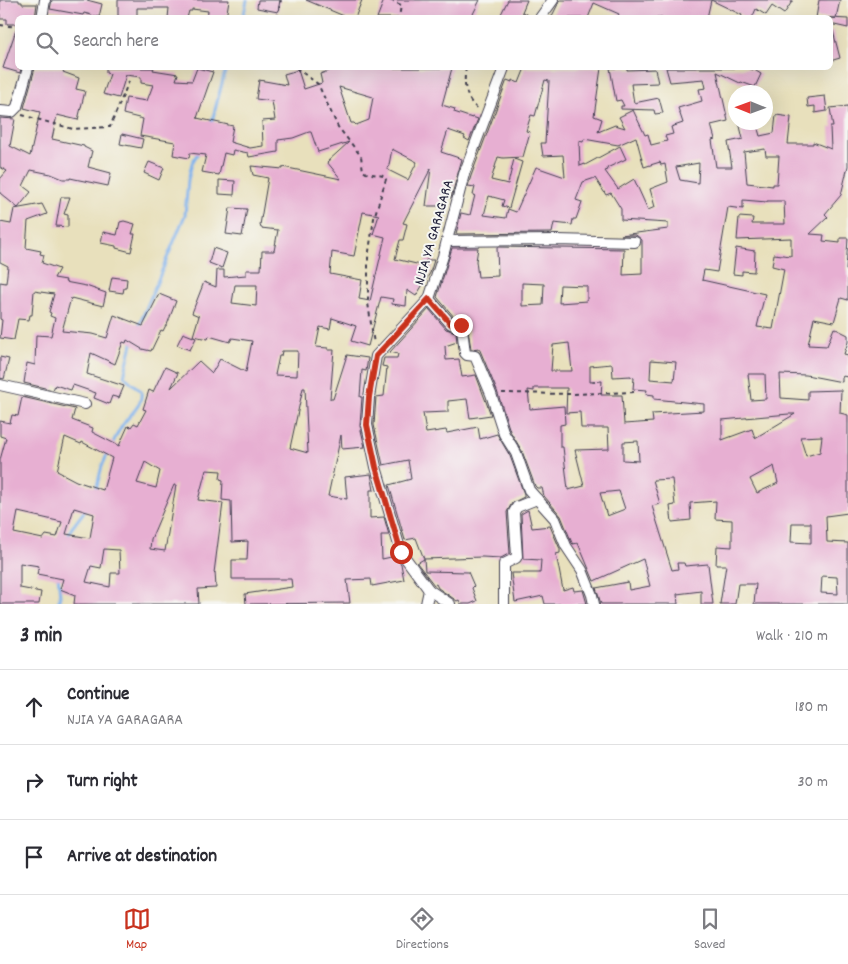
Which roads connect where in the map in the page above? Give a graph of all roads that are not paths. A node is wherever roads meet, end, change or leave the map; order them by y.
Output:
1 (45, 0) edge
2 (553, 0) edge
3 (42, 15) edge
4 (542, 15) edge
5 (27, 70) edge
6 (503, 70) edge
7 (0, 111) edge
8 (447, 241) junction
9 (635, 242) dead end
10 (429, 299) junction
11 (0, 385) edge
12 (85, 404) dead end
13 (537, 499) junction
14 (429, 590) junction
15 (426, 604) edge
16 (450, 604) edge
17 (504, 604) edge
18 (594, 604) edge

1 - 3 street
2 - 4 street
5 - 7 street
6 - 8 street, NJIA YA GARAGARA
8 - 9 street
8 - 10 street, NJIA YA GARAGARA
10 - 13 street
10 - 14 street, NJIA YA GARAGARA
11 - 12 street
13 - 17 street
13 - 18 street
14 - 15 street
14 - 16 street

